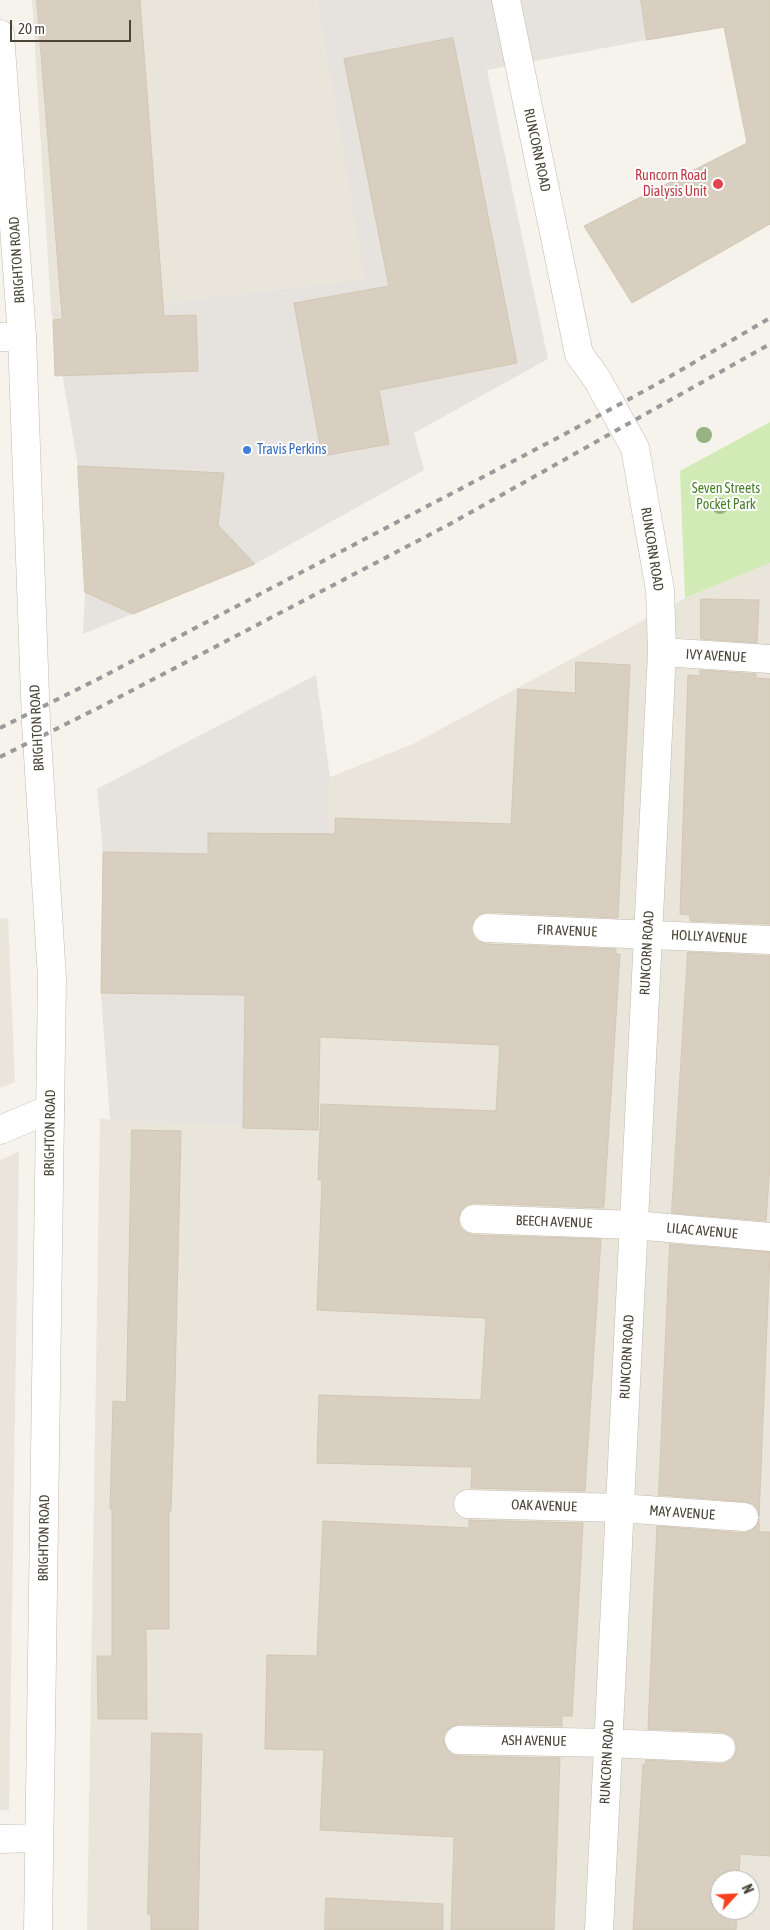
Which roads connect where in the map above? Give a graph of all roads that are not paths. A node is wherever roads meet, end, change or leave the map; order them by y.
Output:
1 (506, 0) edge
2 (0, 34) edge
3 (11, 337) edge
4 (662, 652) junction
5 (770, 659) edge
6 (487, 928) dead end
7 (648, 934) junction
8 (770, 940) edge
9 (50, 1109) junction
10 (0, 1130) edge
11 (474, 1219) dead end
12 (634, 1225) junction
13 (770, 1237) edge
14 (468, 1504) dead end
15 (620, 1508) junction
16 (744, 1517) dead end
17 (459, 1740) dead end
18 (608, 1743) junction
19 (722, 1748) dead end
20 (39, 1838) junction
21 (0, 1839) edge
22 (38, 1930) edge
23 (599, 1930) edge

1 - 4 street, RUNCORN ROAD
2 - 3 street, BRIGHTON ROAD
3 - 9 street, BRIGHTON ROAD
4 - 5 street, IVY AVENUE
4 - 7 street, RUNCORN ROAD
6 - 7 street, FIR AVENUE
7 - 8 street, HOLLY AVENUE
7 - 12 street, RUNCORN ROAD
9 - 10 street
9 - 20 street, BRIGHTON ROAD
11 - 12 street, BEECH AVENUE
12 - 13 street, LILAC AVENUE
12 - 15 street, RUNCORN ROAD
14 - 15 street, OAK AVENUE
15 - 16 street, MAY AVENUE
15 - 18 street, RUNCORN ROAD
17 - 18 street, ASH AVENUE
18 - 19 street, ASH AVENUE
18 - 23 street, RUNCORN ROAD
20 - 21 street
20 - 22 street, BRIGHTON ROAD

